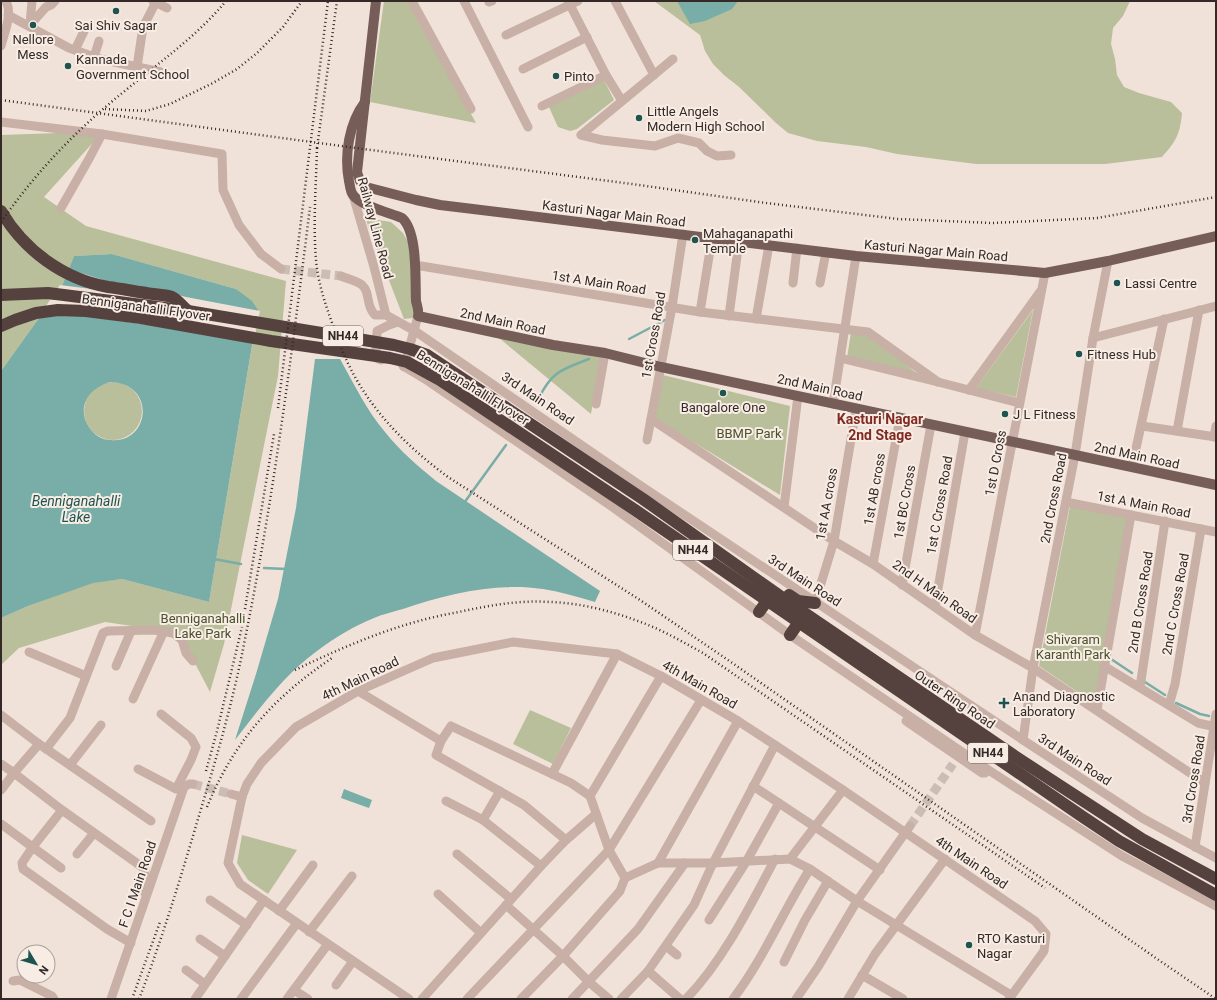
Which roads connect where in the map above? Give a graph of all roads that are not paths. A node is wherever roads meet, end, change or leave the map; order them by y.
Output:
1 (6, 1) edge
2 (32, 1) edge
3 (55, 1) edge
4 (376, 1) edge
5 (412, 1) edge
6 (464, 1) edge
7 (615, 1) edge
8 (155, 2) edge
9 (572, 2) edge
10 (168, 8) dead end
11 (8, 15) junction
12 (30, 26) junction
13 (86, 27) dead end
14 (506, 35) dead end
15 (587, 37) junction
16 (99, 41) dead end
17 (1, 46) edge
18 (75, 50) junction
19 (94, 57) junction
20 (673, 59) dead end
21 (137, 67) junction
22 (523, 69) dead end
23 (161, 72) dead end
24 (606, 75) junction
25 (654, 75) junction
26 (622, 101) junction
27 (365, 102) junction
28 (542, 106) dead end
29 (471, 109) dead end
30 (1, 122) edge
31 (528, 127) dead end
32 (102, 134) junction
33 (731, 155) dead end
34 (360, 181) joint
35 (352, 195) junction
36 (61, 208) dead end
37 (1, 211) edge
38 (683, 234) junction
39 (1216, 236) edge
40 (712, 238) junction
41 (739, 241) junction
42 (769, 245) junction
43 (797, 248) junction
44 (826, 252) junction
45 (856, 256) junction
46 (1108, 261) junction
47 (421, 266) dead end
48 (281, 269) tunnel mouth
49 (1045, 273) junction
50 (341, 276) tunnel mouth
51 (792, 283) dead end
52 (820, 283) dead end
53 (1042, 289) junction
54 (1, 295) edge
55 (1216, 306) edge
56 (672, 307) junction
57 (1199, 310) junction
58 (188, 311) junction
59 (700, 312) junction
60 (418, 313) junction
61 (386, 315) junction
62 (729, 316) junction
63 (756, 319) junction
64 (1164, 319) junction
65 (398, 322) junction
66 (1, 326) edge
67 (845, 329) junction
68 (415, 331) junction
69 (1093, 338) junction
70 (605, 353) junction
71 (840, 358) junction
72 (404, 367) junction
73 (661, 367) junction
74 (938, 382) junction
75 (969, 390) junction
76 (798, 396) junction
77 (1019, 403) junction
78 (596, 404) dead end
79 (833, 404) junction
80 (856, 408) junction
81 (900, 418) junction
82 (651, 419) junction
83 (931, 424) junction
84 (1142, 426) junction
85 (1216, 426) edge
86 (1177, 431) junction
87 (965, 432) junction
88 (1215, 437) edge
89 (647, 440) dead end
90 (1012, 442) junction
91 (1075, 455) junction
92 (1132, 467) junction
93 (1216, 485) edge
94 (1066, 502) junction
95 (784, 507) junction
96 (1131, 515) junction
97 (1165, 521) junction
98 (1201, 529) junction
99 (1216, 532) edge
100 (834, 542) junction
101 (873, 564) junction
102 (765, 585) junction
103 (902, 585) junction
104 (767, 601) junction
105 (815, 603) junction
106 (935, 606) junction
107 (758, 612) junction
108 (799, 622) junction
109 (130, 631) junction
110 (164, 631) junction
111 (790, 635) junction
112 (975, 635) junction
113 (29, 652) dead end
114 (617, 654) junction
115 (193, 662) dead end
116 (116, 666) dead end
117 (1104, 666) junction
118 (1033, 668) junction
119 (86, 676) junction
120 (661, 676) junction
121 (1140, 687) junction
122 (358, 691) junction
123 (133, 699) dead end
124 (701, 700) junction
125 (892, 705) junction
126 (1169, 705) junction
127 (1097, 710) junction
128 (161, 714) dead end
129 (1216, 714) edge
130 (1, 715) edge
131 (738, 721) junction
132 (101, 725) dead end
133 (1215, 727) edge
134 (1023, 740) junction
135 (440, 742) junction
136 (775, 745) junction
137 (43, 747) junction
138 (1, 764) edge
139 (70, 765) junction
140 (138, 769) dead end
141 (185, 771) junction
142 (990, 771) junction
143 (14, 773) junction
144 (552, 774) junction
145 (1205, 783) junction
146 (753, 786) junction
147 (1, 790) edge
148 (843, 790) junction
149 (500, 791) junction
150 (231, 794) tunnel mouth
151 (590, 796) junction
152 (242, 797) junction
153 (446, 800) dead end
154 (779, 803) junction
155 (62, 810) junction
156 (596, 814) junction
157 (483, 820) junction
158 (151, 821) dead end
159 (1, 824) edge
160 (815, 826) junction
161 (908, 829) junction
162 (94, 833) junction
163 (566, 840) junction
164 (32, 848) junction
165 (1195, 848) junction
166 (610, 850) junction
167 (77, 854) dead end
168 (457, 854) dead end
169 (1216, 858) edge
170 (775, 859) junction
171 (790, 859) junction
172 (945, 860) junction
173 (746, 862) junction
174 (658, 863) junction
175 (686, 863) junction
176 (713, 863) junction
177 (313, 865) dead end
178 (541, 866) junction
179 (61, 868) dead end
180 (810, 869) junction
181 (880, 870) junction
182 (352, 876) dead end
183 (624, 878) junction
184 (1216, 879) edge
185 (828, 881) junction
186 (438, 894) dead end
187 (1216, 895) edge
188 (210, 900) dead end
189 (264, 900) junction
190 (857, 901) junction
191 (509, 902) junction
192 (143, 903) junction
193 (1216, 906) edge
194 (280, 911) junction
195 (709, 920) dead end
196 (297, 923) junction
197 (247, 925) junction
198 (897, 925) junction
199 (534, 930) junction
200 (309, 932) junction
201 (481, 933) junction
202 (200, 939) dead end
203 (131, 943) junction
204 (328, 944) junction
205 (666, 946) junction
206 (677, 955) dead end
207 (225, 956) junction
208 (563, 956) junction
209 (353, 961) junction
210 (784, 962) dead end
211 (186, 970) dead end
212 (648, 971) junction
213 (862, 975) junction
214 (12, 981) dead end
215 (588, 982) junction
216 (205, 984) junction
217 (336, 985) dead end
218 (294, 990) junction
219 (1010, 997) edge
220 (54, 999) edge
221 (111, 999) edge
222 (195, 999) edge
223 (241, 999) edge
224 (287, 999) edge
225 (308, 999) edge
226 (409, 999) edge
227 (422, 999) edge
228 (466, 999) edge
229 (521, 999) edge
230 (572, 999) edge
231 (609, 999) edge
232 (621, 999) edge
233 (680, 999) edge
234 (686, 999) edge
235 (733, 999) edge
236 (796, 999) edge
237 (848, 999) edge
238 (903, 999) edge

1 - 11 street
2 - 12 street
3 - 12 street
4 - 27 main road, Railway Line Road
5 - 29 street
6 - 31 street
7 - 25 street
8 - 10 street
8 - 21 street
9 - 14 street
9 - 15 street
11 - 12 street
11 - 17 street
12 - 18 street
13 - 18 street
15 - 22 street
15 - 24 street
16 - 19 street
18 - 19 street
19 - 21 street
20 - 25 street
21 - 23 street
24 - 26 street
24 - 28 street
25 - 26 street
26 - 33 street
27 - 34 main road, Railway Line Road
27 - 35 main road, Railway Line Road
30 - 32 street
32 - 36 street
32 - 48 street
34 - 38 main road, Kasturi Nagar Main Road
35 - 60 main road
35 - 61 street, Railway Line Road
37 - 58 highway
38 - 40 main road, Kasturi Nagar Main Road
38 - 56 street, 1st Cross Road
39 - 46 main road, Kasturi Nagar Main Road
40 - 41 main road, Kasturi Nagar Main Road
40 - 59 street
41 - 42 main road, Kasturi Nagar Main Road
41 - 62 street
42 - 43 main road, Kasturi Nagar Main Road
42 - 63 street
43 - 44 main road, Kasturi Nagar Main Road
43 - 51 street
44 - 45 main road, Kasturi Nagar Main Road
44 - 52 street
45 - 49 main road, Kasturi Nagar Main Road
45 - 67 street
46 - 49 main road, Kasturi Nagar Main Road
46 - 69 street, 2nd Cross Road
47 - 56 street, 1st A Main Road
49 - 53 street, 1st D Cross
50 - 61 street, 3rd Main Road
53 - 75 street
53 - 77 street, 1st D Cross
54 - 58 highway, Benniganahalli Flyover / NH44
55 - 57 street
56 - 59 street, 1st A Main Road
56 - 73 street, 1st Cross Road
57 - 64 street
57 - 86 street
58 - 102 highway, Benniganahalli Flyover / NH44
59 - 62 street, 1st A Main Road
60 - 68 street
60 - 70 main road, 2nd Main Road
61 - 65 street, 3rd Main Road
62 - 63 street, 1st A Main Road
63 - 67 street, 1st A Main Road
64 - 69 street
64 - 84 street
65 - 68 street, 3rd Main Road
65 - 72 street
66 - 104 highway, Benniganahalli Flyover / NH44
67 - 71 street
67 - 74 street, 1st A Main Road
68 - 72 street
68 - 105 street, 3rd Main Road
69 - 91 street, 2nd Cross Road
70 - 73 main road, 2nd Main Road
70 - 78 street
71 - 74 street
71 - 79 street
72 - 107 street
73 - 76 main road, 2nd Main Road
73 - 82 street, 1st Cross Road
74 - 75 street
75 - 77 street
76 - 79 main road, 2nd Main Road
76 - 95 street
77 - 90 street, 1st D Cross
79 - 80 main road, 2nd Main Road
80 - 81 main road, 2nd Main Road
80 - 100 street, 1st AA cross
81 - 83 main road, 2nd Main Road
81 - 101 street, 1st AB cross
82 - 89 street, 1st Cross Road
82 - 95 street, 2nd H Main Road
83 - 87 main road, 2nd Main Road
83 - 103 street, 1st BC Cross
84 - 86 street
84 - 92 street
85 - 88 street
86 - 88 street
87 - 90 main road, 2nd Main Road
87 - 106 street, 1st C Cross Road
90 - 91 main road, 2nd Main Road
90 - 112 street, 1st D Cross
91 - 92 main road, 2nd Main Road
91 - 94 street, 2nd Cross Road
92 - 93 main road, 2nd Main Road
94 - 96 street, 1st A Main Road
94 - 118 street, 2nd Cross Road
95 - 100 street, 2nd H Main Road
96 - 97 street, 1st A Main Road
96 - 117 street
97 - 98 street, 1st A Main Road
97 - 121 street, 2nd B Cross Road
98 - 99 street, 1st A Main Road
98 - 126 street, 2nd C Cross Road
100 - 101 street, 2nd H Main Road
100 - 105 street, 1st AA cross
101 - 103 street, 2nd H Main Road
102 - 105 highway
102 - 184 highway, Outer Ring Road / NH44
103 - 106 street, 2nd H Main Road
104 - 107 highway
104 - 108 highway, Outer Ring Road / NH44
105 - 134 street, 3rd Main Road
106 - 112 street, 2nd H Main Road
107 - 111 street
108 - 111 highway
108 - 187 highway, Outer Ring Road / NH44
109 - 110 street
109 - 116 street
109 - 119 street
110 - 115 street
110 - 123 street
111 - 125 street
112 - 118 street, 2nd H Main Road
113 - 119 street
114 - 120 street, 4th Main Road
114 - 122 street, 4th Main Road
114 - 144 street
117 - 121 street
117 - 127 street
118 - 127 street, 2nd H Main Road
118 - 134 street, 2nd Cross Road
119 - 137 street
120 - 124 street, 4th Main Road
120 - 151 street
121 - 126 street
122 - 135 street
122 - 152 street, 4th Main Road
124 - 131 street, 4th Main Road
124 - 166 street
125 - 142 street
125 - 142 street
126 - 133 street
127 - 145 street, 2nd H Main Road
128 - 141 street
129 - 133 street, 3rd Cross Road
130 - 137 street
131 - 136 street, 4th Main Road
131 - 174 street
132 - 139 street
133 - 145 street, 3rd Cross Road
134 - 165 street, 3rd Main Road
135 - 144 street
135 - 149 street
136 - 146 street
136 - 148 street, 4th Main Road
137 - 139 street
137 - 143 street
138 - 143 street
139 - 158 street
140 - 141 street
141 - 192 street, F C I Main Road
142 - 193 street
143 - 147 street
143 - 155 street
144 - 151 street
145 - 165 street, 3rd Cross Road
146 - 154 street
146 - 176 street
148 - 160 street
148 - 161 street, 4th Main Road
149 - 157 street
149 - 163 street
150 - 152 street
151 - 156 street
152 - 189 street, 4th Main Road
153 - 157 street
154 - 160 street
154 - 173 street
155 - 162 street
155 - 164 street
156 - 163 street
156 - 166 street
157 - 178 street
159 - 164 street
160 - 171 street
160 - 181 street
161 - 172 street, 4th Main Road
161 - 181 street
162 - 167 street
162 - 192 street
163 - 178 street
164 - 179 street
164 - 203 street
165 - 169 street, 3rd Main Road
166 - 183 street
166 - 199 street
168 - 191 street
170 - 171 street
170 - 173 street
170 - 234 street
171 - 180 street
172 - 198 street
172 - 219 street, 4th Main Road
173 - 176 street
173 - 195 street
174 - 175 street
174 - 183 street
175 - 176 street
175 - 215 street
176 - 205 street
177 - 194 street
178 - 191 street
180 - 185 street
180 - 235 street
181 - 190 street
182 - 200 street
183 - 208 street
185 - 190 street
185 - 210 street
186 - 201 street
188 - 197 street
189 - 194 street, 4th Main Road
189 - 197 street
190 - 198 street
190 - 236 street
191 - 199 street
191 - 201 street
192 - 203 street, F C I Main Road
194 - 196 street, 4th Main Road
196 - 200 street, 4th Main Road
196 - 223 street
197 - 207 street
198 - 213 street
198 - 219 street
199 - 208 street
199 - 228 street
200 - 204 street, 4th Main Road
201 - 227 street
202 - 207 street
203 - 221 street, F C I Main Road
204 - 209 street, 4th Main Road
204 - 218 street
205 - 206 street
205 - 212 street
207 - 216 street
208 - 215 street
208 - 229 street
209 - 217 street
209 - 226 street, 4th Main Road
211 - 216 street
212 - 232 street
212 - 233 street
213 - 237 street
213 - 238 street
214 - 220 street
215 - 230 street
215 - 231 street
216 - 222 street
218 - 224 street
218 - 225 street

